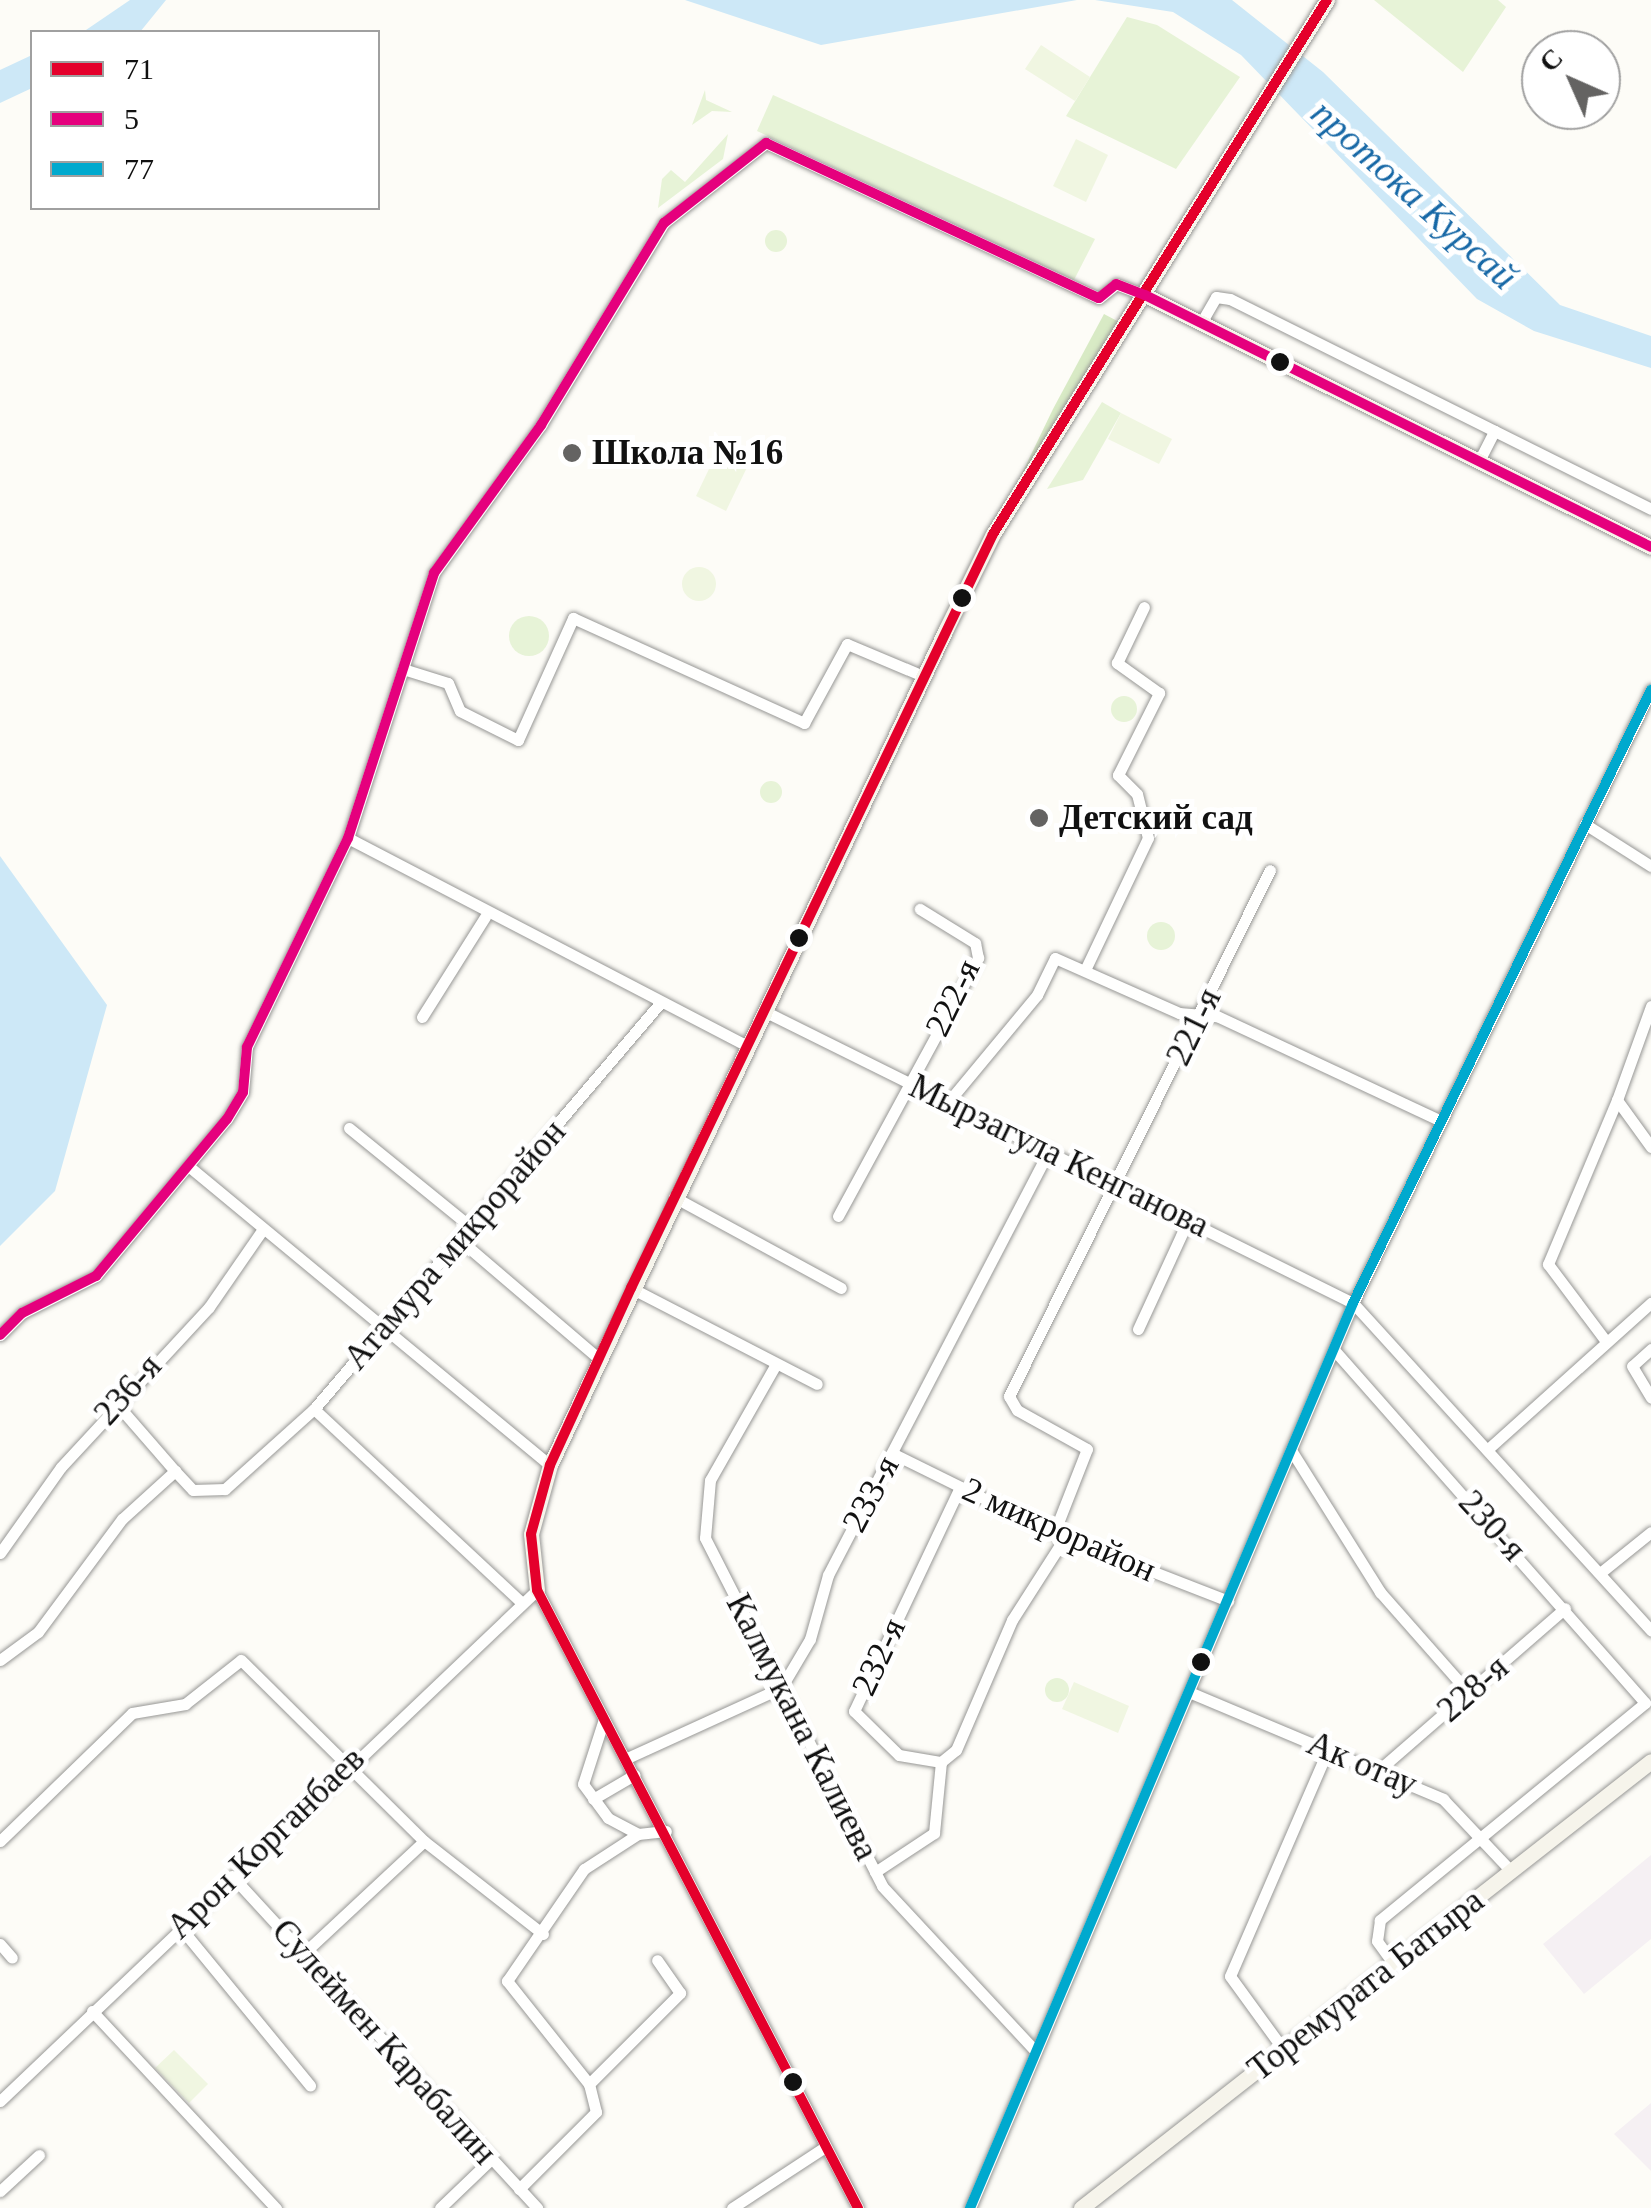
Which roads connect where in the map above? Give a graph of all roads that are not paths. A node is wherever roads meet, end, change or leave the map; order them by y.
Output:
1 (1326, 0) edge
2 (1144, 294) junction
3 (1201, 323) junction
4 (1494, 431) junction
5 (1479, 462) junction
6 (1651, 509) edge
7 (1651, 547) edge
8 (1144, 607) dead end
9 (403, 669) junction
10 (923, 676) junction
11 (1650, 694) edge
12 (1584, 824) junction
13 (348, 838) junction
14 (1651, 866) edge
15 (1270, 870) dead end
16 (920, 910) dead end
17 (485, 917) junction
18 (1085, 970) junction
19 (661, 1002) junction
20 (1651, 1006) edge
21 (764, 1011) junction
22 (1201, 1013) junction
23 (422, 1017) dead end
24 (747, 1046) junction
25 (909, 1084) junction
26 (1617, 1100) junction
27 (949, 1101) junction
28 (1439, 1120) junction
29 (349, 1128) dead end
30 (1651, 1148) edge
31 (1049, 1150) junction
32 (192, 1170) junction
33 (1118, 1184) junction
34 (674, 1197) junction
35 (838, 1216) dead end
36 (1189, 1218) junction
37 (471, 1227) junction
38 (262, 1232) junction
39 (461, 1241) junction
40 (631, 1288) junction
41 (841, 1288) dead end
42 (1651, 1302) edge
43 (1354, 1303) junction
44 (1138, 1328) dead end
45 (382, 1332) junction
46 (0, 1335) edge
47 (1605, 1340) junction
48 (1651, 1348) edge
49 (1335, 1351) junction
50 (598, 1358) junction
51 (776, 1364) junction
52 (817, 1384) dead end
53 (1651, 1398) edge
54 (116, 1402) junction
55 (314, 1409) junction
56 (1488, 1449) junction
57 (1291, 1450) junction
58 (892, 1453) junction
59 (550, 1465) junction
60 (175, 1471) junction
61 (960, 1487) junction
62 (1651, 1532) edge
63 (1060, 1535) junction
64 (0, 1553) edge
65 (1600, 1572) junction
66 (537, 1590) junction
67 (1228, 1601) junction
68 (522, 1603) junction
69 (1566, 1608) junction
70 (1651, 1631) edge
71 (0, 1660) edge
72 (782, 1688) junction
73 (1189, 1692) junction
74 (1469, 1693) junction
75 (604, 1718) junction
76 (1328, 1750) junction
77 (625, 1759) junction
78 (1651, 1761) edge
79 (941, 1762) junction
80 (348, 1763) junction
81 (1380, 1769) junction
82 (634, 1775) junction
83 (593, 1800) junction
84 (666, 1831) junction
85 (638, 1834) junction
86 (1478, 1835) junction
87 (0, 1840) edge
88 (424, 1841) junction
89 (1512, 1871) junction
90 (875, 1872) junction
91 (232, 1876) junction
92 (180, 1927) junction
93 (543, 1934) junction
94 (0, 1944) edge
95 (304, 1953) junction
96 (12, 1958) dead end
97 (657, 1960) dead end
98 (1394, 1964) junction
99 (92, 2011) junction
100 (1283, 2050) junction
101 (1036, 2052) junction
102 (589, 2084) junction
103 (310, 2085) dead end
104 (0, 2101) edge
105 (825, 2147) junction
106 (39, 2155) dead end
107 (490, 2160) junction
108 (519, 2189) junction
109 (0, 2191) edge
110 (276, 2208) edge
111 (440, 2208) edge
112 (537, 2208) edge
113 (732, 2208) edge
114 (858, 2208) edge
115 (970, 2208) edge
116 (1081, 2208) edge

1 - 2 street
2 - 3 street
2 - 9 street
2 - 10 street
3 - 4 street
3 - 5 street
4 - 5 street
4 - 6 street
5 - 7 street
8 - 18 street
9 - 10 street
9 - 13 street
10 - 21 street
11 - 12 street
12 - 14 street
12 - 28 street
13 - 17 street
13 - 32 street
15 - 22 street, 221-я
16 - 25 street, 222-я
17 - 19 street
17 - 23 street
18 - 22 street
18 - 27 street
19 - 24 street
19 - 37 street, Атамура микрорайон
20 - 26 street
21 - 24 street
21 - 25 street, Мырзагула Кенганова
22 - 28 street
22 - 33 street, 221-я
24 - 34 street
25 - 27 street, Мырзагула Кенганова
25 - 35 street, 222-я
26 - 30 street
26 - 47 street
27 - 31 street, Мырзагула Кенганова
28 - 43 street
29 - 37 street
31 - 33 street, Мырзагула Кенганова
31 - 58 street, 233-я
32 - 38 street
32 - 46 street
33 - 36 street, Мырзагула Кенганова
33 - 63 street
34 - 40 street
34 - 41 street
36 - 43 street, Мырзагула Кенганова
36 - 44 street
37 - 39 street, Атамура микрорайон
38 - 45 street
38 - 54 street, 236-я
39 - 45 street, Атамура микрорайон
39 - 50 street
40 - 50 street
40 - 51 street
42 - 47 street
43 - 49 street
43 - 56 street, 230-я
45 - 55 street, Атамура микрорайон
45 - 59 street
47 - 56 street
48 - 53 street
49 - 57 street
49 - 69 street, 230-я
50 - 59 street
51 - 52 street
51 - 72 street, Калмукана Калиева
54 - 60 street
54 - 64 street, 236-я
55 - 60 street, Атамура микрорайон
55 - 68 street
56 - 65 street, 230-я
57 - 67 street
57 - 74 street
58 - 61 street, 2 микрорайон
58 - 72 street, 233-я
59 - 66 street
60 - 71 street
61 - 63 street, 2 микрорайон
61 - 79 street, 232-я
62 - 65 street
63 - 67 street, 2 микрорайон
63 - 79 street
65 - 70 street, 230-я
66 - 68 street, Арон Корганбаев
66 - 75 street
67 - 73 street
68 - 80 street, Арон Корганбаев
69 - 74 street, 228-я
69 - 86 street, 230-я
72 - 77 street
72 - 90 street, Калмукана Калиева
73 - 76 street, Ак отау
73 - 101 street
74 - 81 street, 228-я
75 - 77 street
75 - 83 street
76 - 81 street, Ак отау
76 - 100 street
77 - 82 street
78 - 89 street, Торемурата Батыра
79 - 90 street
80 - 87 street
80 - 88 street
80 - 91 street, Арон Корганбаев
81 - 86 street, Ак отау
82 - 83 street
82 - 84 street
83 - 85 street
84 - 85 street
84 - 105 street
85 - 93 street
86 - 89 street, Ак отау
86 - 98 street
88 - 93 street
88 - 95 street
89 - 98 street, Торемурата Батыра
90 - 101 street, Калмукана Калиева
91 - 92 street, Арон Корганбаев
91 - 95 street, Сулеймен Карабалин
92 - 99 street, Арон Корганбаев
92 - 103 street
93 - 102 street
94 - 96 street
95 - 107 street, Сулеймен Карабалин
97 - 102 street
98 - 100 street, Торемурата Батыра
99 - 104 street, Арон Корганбаев
99 - 110 street
100 - 116 street, Торемурата Батыра
101 - 115 street
102 - 108 street
105 - 113 street
105 - 114 street
106 - 109 street
107 - 108 street, Сулеймен Карабалин
107 - 111 street
108 - 112 street, Сулеймен Карабалин

